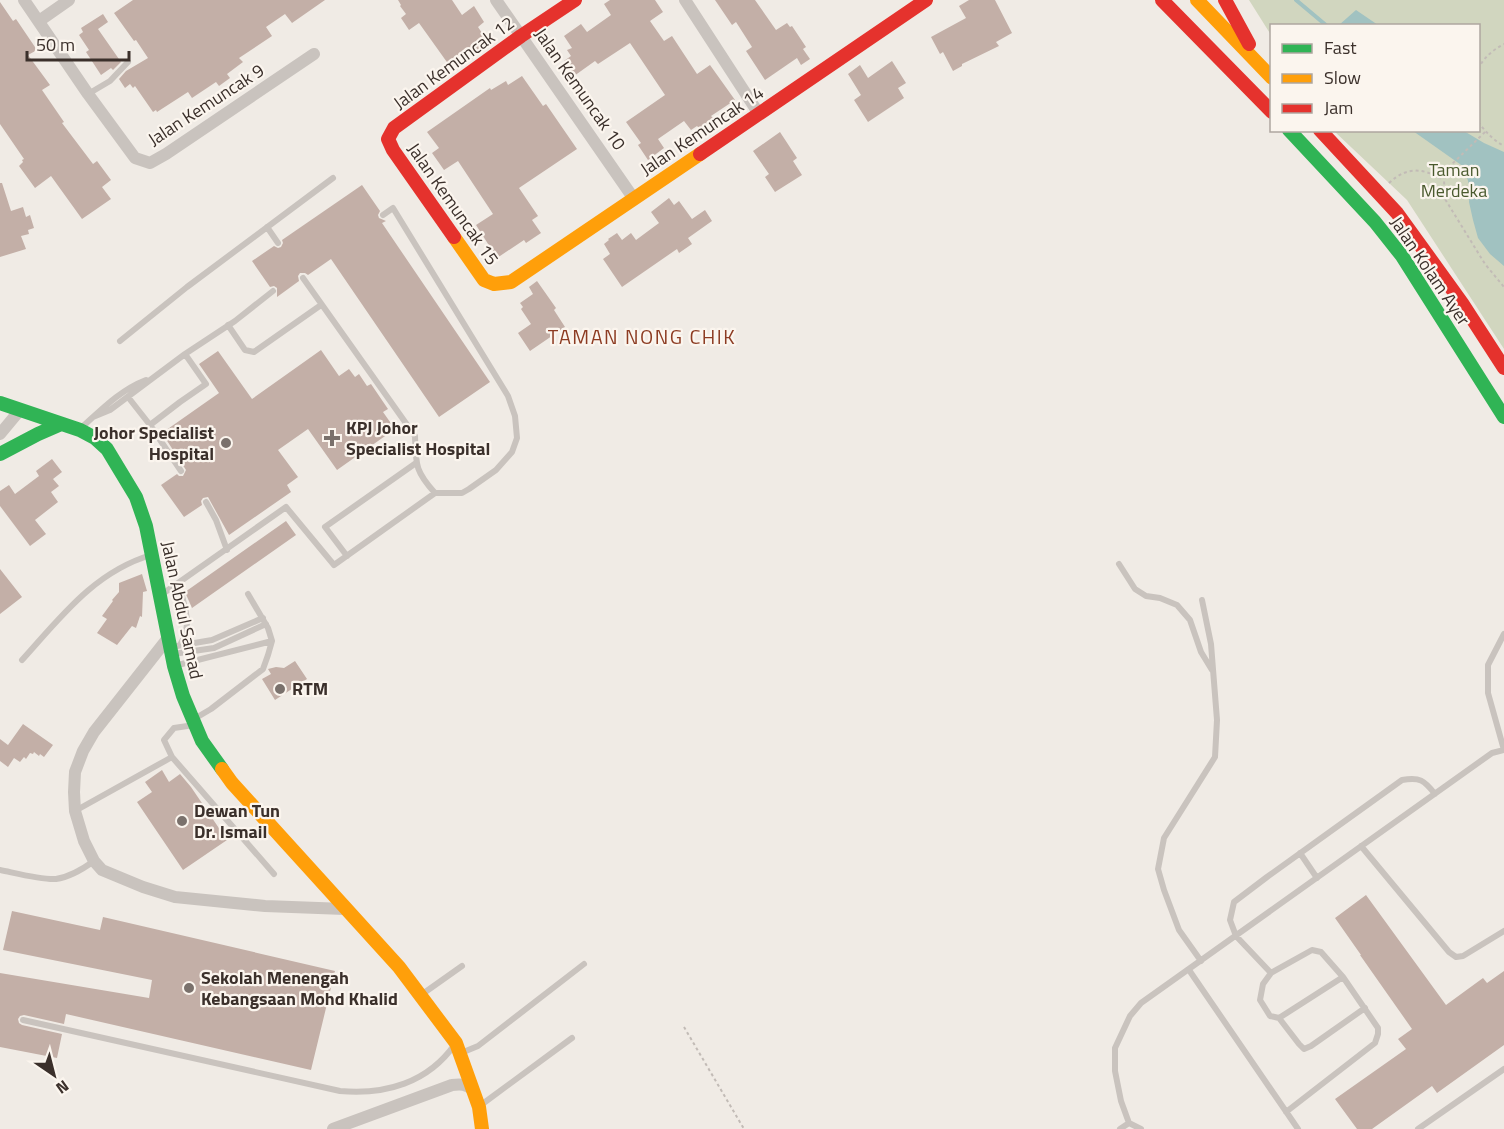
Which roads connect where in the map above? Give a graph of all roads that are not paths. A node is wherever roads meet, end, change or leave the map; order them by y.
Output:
1 (24, 0) edge
2 (69, 0) edge
3 (496, 0) edge
4 (575, 0) edge
5 (685, 0) edge
6 (926, 0) edge
7 (1162, 0) edge
8 (1197, 0) edge
9 (1225, 0) edge
10 (39, 21) junction
11 (521, 36) junction
12 (314, 54) dead end
13 (128, 62) dead end
14 (1268, 74) edge
15 (88, 94) junction
16 (1270, 110) edge
17 (759, 114) junction
18 (1291, 132) edge
19 (1322, 132) edge
20 (388, 139) joint
21 (333, 178) dead end
22 (634, 199) junction
23 (382, 215) dead end
24 (267, 227) junction
25 (278, 243) dead end
26 (303, 278) dead end
27 (495, 284) joint
28 (273, 291) dead end
29 (321, 305) junction
30 (228, 326) junction
31 (120, 341) dead end
32 (185, 354) junction
33 (1504, 368) edge
34 (150, 379) junction
35 (128, 397) junction
36 (0, 403) edge
37 (20, 410) junction
38 (93, 417) junction
39 (1504, 417) edge
40 (61, 424) junction
41 (150, 425) junction
42 (80, 430) junction
43 (0, 434) edge
44 (0, 454) edge
45 (416, 463) junction
46 (181, 471) dead end
47 (435, 493) junction
48 (206, 502) dead end
49 (227, 550) junction
50 (152, 554) junction
51 (347, 556) junction
52 (1119, 564) dead end
53 (249, 594) dead end
54 (160, 596) junction
55 (182, 596) dead end
56 (1202, 600) dead end
57 (264, 621) junction
58 (1504, 634) edge
59 (272, 641) junction
60 (173, 650) junction
61 (22, 660) dead end
62 (1212, 670) junction
63 (194, 723) junction
64 (1504, 750) edge
65 (172, 757) junction
66 (1435, 794) junction
67 (75, 811) junction
68 (1361, 846) junction
69 (1300, 853) junction
70 (94, 861) junction
71 (0, 870) edge
72 (274, 874) dead end
73 (1317, 878) junction
74 (345, 909) junction
75 (1504, 931) edge
76 (1236, 936) junction
77 (1201, 961) junction
78 (584, 964) dead end
79 (462, 966) dead end
80 (1189, 969) junction
81 (1271, 973) junction
82 (1343, 976) junction
83 (421, 995) junction
84 (1365, 1008) junction
85 (1279, 1018) junction
86 (23, 1020) dead end
87 (572, 1038) dead end
88 (457, 1048) junction
89 (1504, 1068) edge
90 (473, 1090) junction
91 (478, 1107) junction
92 (1286, 1112) junction
93 (1129, 1123) junction
94 (333, 1129) edge
95 (482, 1129) edge
96 (1120, 1129) edge
97 (1141, 1129) edge
98 (1298, 1129) edge
99 (1418, 1129) edge

1 - 10 street, Jalan Kemuncak 9
2 - 10 street
3 - 11 street, Jalan Kemuncak 10
4 - 11 street, Jalan Kemuncak 12
5 - 17 street
6 - 17 street, Jalan Kemuncak 14
7 - 16 street
8 - 14 street
9 - 14 street
10 - 15 street, Jalan Kemuncak 9
11 - 20 street, Jalan Kemuncak 12
11 - 22 street, Jalan Kemuncak 10
12 - 15 street, Jalan Kemuncak 9
13 - 15 lane
17 - 22 street, Jalan Kemuncak 14
18 - 39 street, Jalan Kolam Ayer
19 - 33 street, Jalan Kolam Ayer
20 - 27 street, Jalan Kemuncak 15
21 - 24 lane
22 - 27 street, Jalan Kemuncak 14
23 - 47 lane
24 - 25 lane
24 - 31 lane
26 - 29 lane
28 - 30 lane
29 - 30 lane
29 - 45 lane
30 - 32 lane
32 - 34 lane
32 - 41 lane
34 - 35 lane
34 - 38 lane
35 - 38 lane
35 - 41 lane
36 - 37 street, Jalan Abdul Samad
37 - 40 street, Jalan Abdul Samad
37 - 43 street
38 - 42 lane
40 - 42 street, Jalan Abdul Samad
40 - 44 street
41 - 46 lane
42 - 50 street, Jalan Abdul Samad
45 - 47 lane
45 - 51 lane
47 - 51 lane
48 - 49 lane
49 - 51 lane
49 - 54 lane
50 - 54 street, Jalan Abdul Samad
50 - 61 lane
52 - 62 lane
53 - 57 lane
54 - 60 street, Jalan Abdul Samad
55 - 60 lane
56 - 62 lane
57 - 59 lane
57 - 60 lane
57 - 60 lane
58 - 64 lane
59 - 60 lane
59 - 63 lane
60 - 63 street, Jalan Abdul Samad
60 - 67 street
62 - 77 lane
63 - 65 lane
63 - 74 street, Jalan Abdul Samad
64 - 66 lane
65 - 67 lane
65 - 72 lane
66 - 68 lane
66 - 69 lane
67 - 70 street
68 - 73 lane
68 - 75 lane
69 - 73 lane
69 - 76 lane
70 - 71 lane
70 - 74 street
73 - 76 lane
74 - 83 street, Jalan Abdul Samad
76 - 77 lane
76 - 81 lane
77 - 80 lane
78 - 88 lane
79 - 83 lane
80 - 92 lane
80 - 93 lane
81 - 82 lane
81 - 85 lane
82 - 84 lane
82 - 85 lane
83 - 88 street, Jalan Abdul Samad
84 - 85 lane
84 - 92 lane
86 - 88 lane
87 - 91 lane
88 - 90 street, Jalan Abdul Samad
89 - 99 lane
90 - 91 street, Jalan Abdul Samad
90 - 94 street
91 - 95 street, Jalan Abdul Samad
92 - 98 lane
93 - 96 lane
93 - 97 lane

